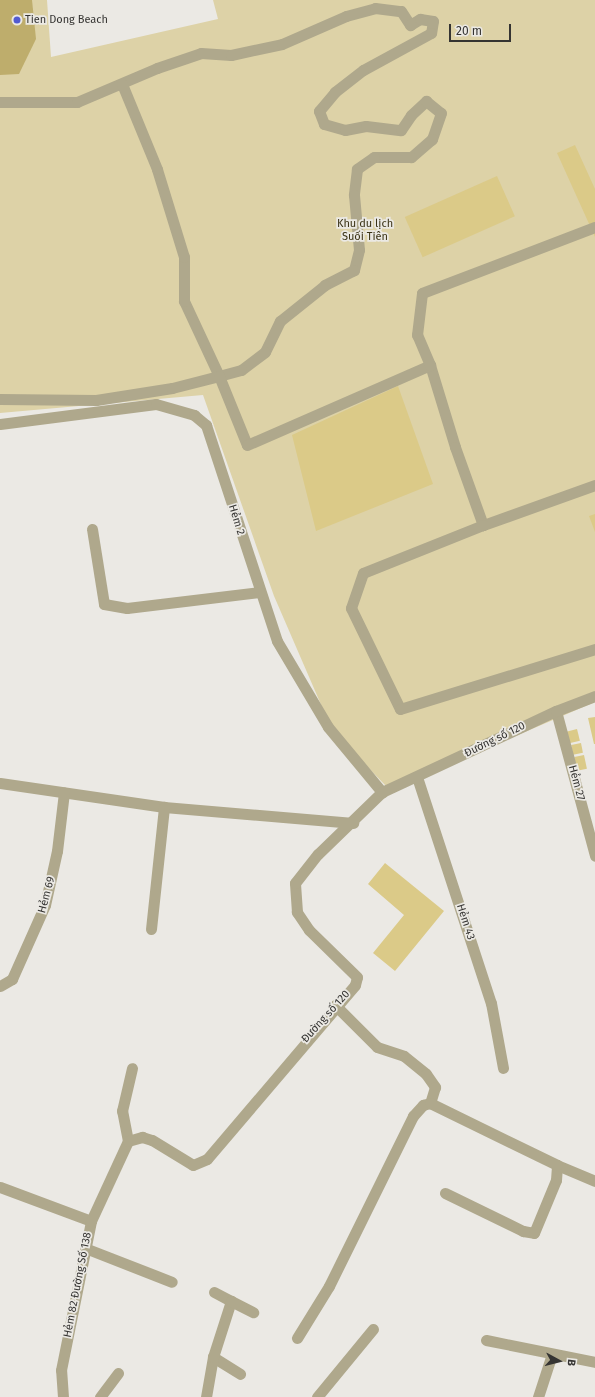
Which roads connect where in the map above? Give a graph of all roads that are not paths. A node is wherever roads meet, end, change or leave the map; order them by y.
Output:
1 (122, 84) junction
2 (0, 102) edge
3 (595, 227) edge
4 (430, 365) junction
5 (219, 376) junction
6 (0, 399) edge
7 (0, 424) edge
8 (595, 485) edge
9 (483, 525) junction
10 (92, 530) dead end
11 (259, 592) junction
12 (595, 649) edge
13 (595, 696) edge
14 (556, 711) junction
15 (417, 777) junction
16 (0, 783) edge
17 (64, 792) junction
18 (382, 792) junction
19 (164, 807) junction
20 (353, 823) junction
21 (595, 856) edge
22 (151, 929) dead end
23 (0, 986) edge
24 (335, 1005) junction
25 (132, 1068) dead end
26 (503, 1068) dead end
27 (430, 1103) junction
28 (128, 1141) junction
29 (557, 1165) junction
30 (595, 1181) edge
31 (0, 1187) edge
32 (445, 1193) dead end
33 (90, 1221) junction
34 (86, 1248) junction
35 (172, 1282) dead end
36 (214, 1292) dead end
37 (232, 1301) junction
38 (253, 1312) dead end
39 (373, 1329) dead end
40 (297, 1338) dead end
41 (486, 1340) dead end
42 (552, 1354) junction
43 (213, 1357) junction
44 (595, 1362) edge
45 (118, 1373) dead end
46 (240, 1374) dead end
47 (63, 1397) edge
48 (100, 1397) edge
49 (206, 1397) edge
50 (317, 1397) edge
51 (538, 1397) edge

1 - 2 street
1 - 5 street
1 - 5 street
3 - 4 street
4 - 5 street
4 - 9 street
5 - 6 street
7 - 11 street, Hẻm 2
8 - 9 street
9 - 12 street
10 - 11 street
11 - 18 street, Hẻm 2
13 - 14 street, Đường số 120
14 - 15 street, Đường số 120
14 - 21 street, Hẻm 27
15 - 18 street, Đường số 120
15 - 26 street, Hẻm 43
16 - 17 street
17 - 19 street
17 - 23 street, Hẻm 69
18 - 20 street, Đường số 120
19 - 20 street
19 - 22 street
20 - 24 street, Đường số 120
24 - 27 street
24 - 28 street, Đường số 120
25 - 28 street
27 - 29 street
27 - 40 street
28 - 33 street
29 - 30 street
29 - 32 street
31 - 33 street, Hẻm 82 Đường Số 138
33 - 34 street, Hẻm 82 Đường Số 138
34 - 35 street
34 - 47 street, Hẻm 82 Đường Số 138
36 - 37 street
37 - 38 street
37 - 43 street
39 - 50 street
41 - 42 street
42 - 44 street
42 - 51 street
43 - 46 street
43 - 49 street
45 - 48 street

